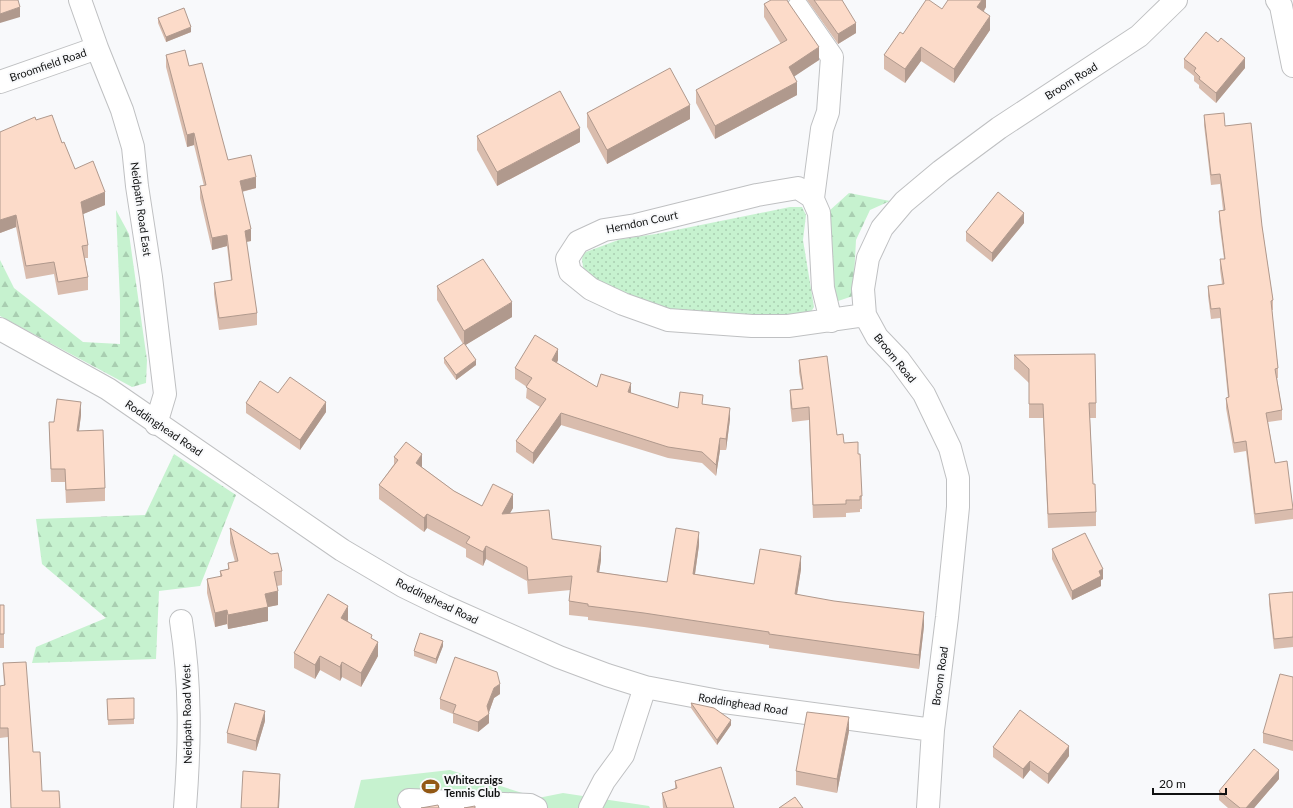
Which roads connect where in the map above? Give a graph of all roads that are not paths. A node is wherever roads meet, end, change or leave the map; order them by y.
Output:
1 (80, 0) edge
2 (1176, 0) edge
3 (1283, 2) edge
4 (798, 8) dead end
5 (97, 48) junction
6 (1293, 66) edge
7 (0, 82) edge
8 (813, 198) junction
9 (865, 315) junction
10 (831, 321) junction
11 (0, 329) edge
12 (156, 424) junction
13 (181, 621) dead end
14 (645, 687) junction
15 (933, 730) junction
16 (409, 800) dead end
17 (185, 808) edge
18 (536, 808) edge
19 (590, 808) edge
20 (928, 808) edge

1 - 5 street, Neidpath Road East
2 - 9 street, Broom Road
3 - 6 street
4 - 8 street
5 - 7 street, Broomfield Road
5 - 12 street, Neidpath Road East
8 - 10 street
8 - 10 street, Herndon Court
9 - 10 street, Herndon Court
9 - 15 street, Broom Road
11 - 12 street, Roddinghead Road
12 - 14 street, Roddinghead Road
13 - 17 street, Neidpath Road West
14 - 15 street, Roddinghead Road
14 - 19 street
15 - 20 street, Broom Road
16 - 18 street

